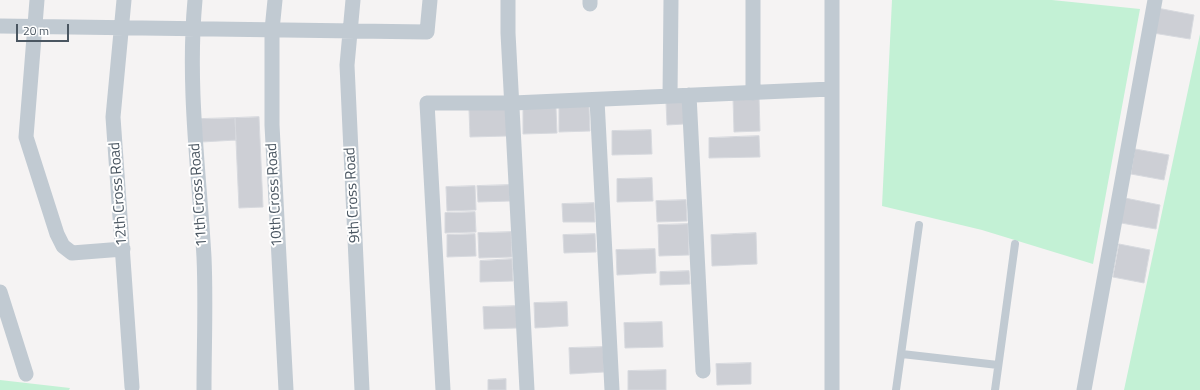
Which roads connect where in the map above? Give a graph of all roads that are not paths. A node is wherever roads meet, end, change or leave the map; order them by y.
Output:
1 (36, 0) edge
2 (124, 0) edge
3 (195, 0) edge
4 (276, 0) edge
5 (353, 0) edge
6 (430, 0) edge
7 (508, 0) edge
8 (671, 0) edge
9 (753, 0) edge
10 (832, 0) edge
11 (1155, 0) edge
12 (0, 26) edge
13 (34, 27) junction
14 (121, 28) junction
15 (193, 29) junction
16 (272, 30) junction
17 (350, 31) junction
18 (831, 89) junction
19 (753, 93) junction
20 (689, 95) junction
21 (670, 96) junction
22 (597, 100) junction
23 (513, 103) junction
24 (919, 225) dead end
25 (1015, 244) dead end
26 (123, 249) junction
27 (0, 292) edge
28 (902, 354) junction
29 (998, 365) junction
30 (703, 371) dead end
31 (26, 374) dead end
32 (132, 387) dead end
33 (204, 390) edge
34 (286, 390) edge
35 (362, 390) edge
36 (443, 390) edge
37 (527, 390) edge
38 (612, 390) edge
39 (832, 390) edge
40 (896, 390) edge
41 (996, 390) edge
42 (1084, 390) edge

1 - 13 street
2 - 14 street, 12th Cross Road
3 - 15 street, 11th Cross Road
4 - 16 street, 10th Cross Road
5 - 17 street, 9th Cross Road
6 - 17 street
7 - 23 street
8 - 21 street
9 - 19 street
10 - 18 street
11 - 42 street
12 - 13 street
13 - 14 street
13 - 26 street
14 - 15 street
14 - 26 street, 12th Cross Road
15 - 16 street
15 - 33 street, 11th Cross Road
16 - 17 street
16 - 34 street, 10th Cross Road
17 - 35 street, 9th Cross Road
18 - 19 street
18 - 39 street
19 - 20 street
20 - 21 street
20 - 30 street
21 - 22 street
22 - 23 street
22 - 38 street
23 - 36 street
23 - 37 street
24 - 28 lane
25 - 29 lane
26 - 32 street, 12th Cross Road
27 - 31 street
28 - 29 lane
28 - 40 lane
29 - 41 lane

